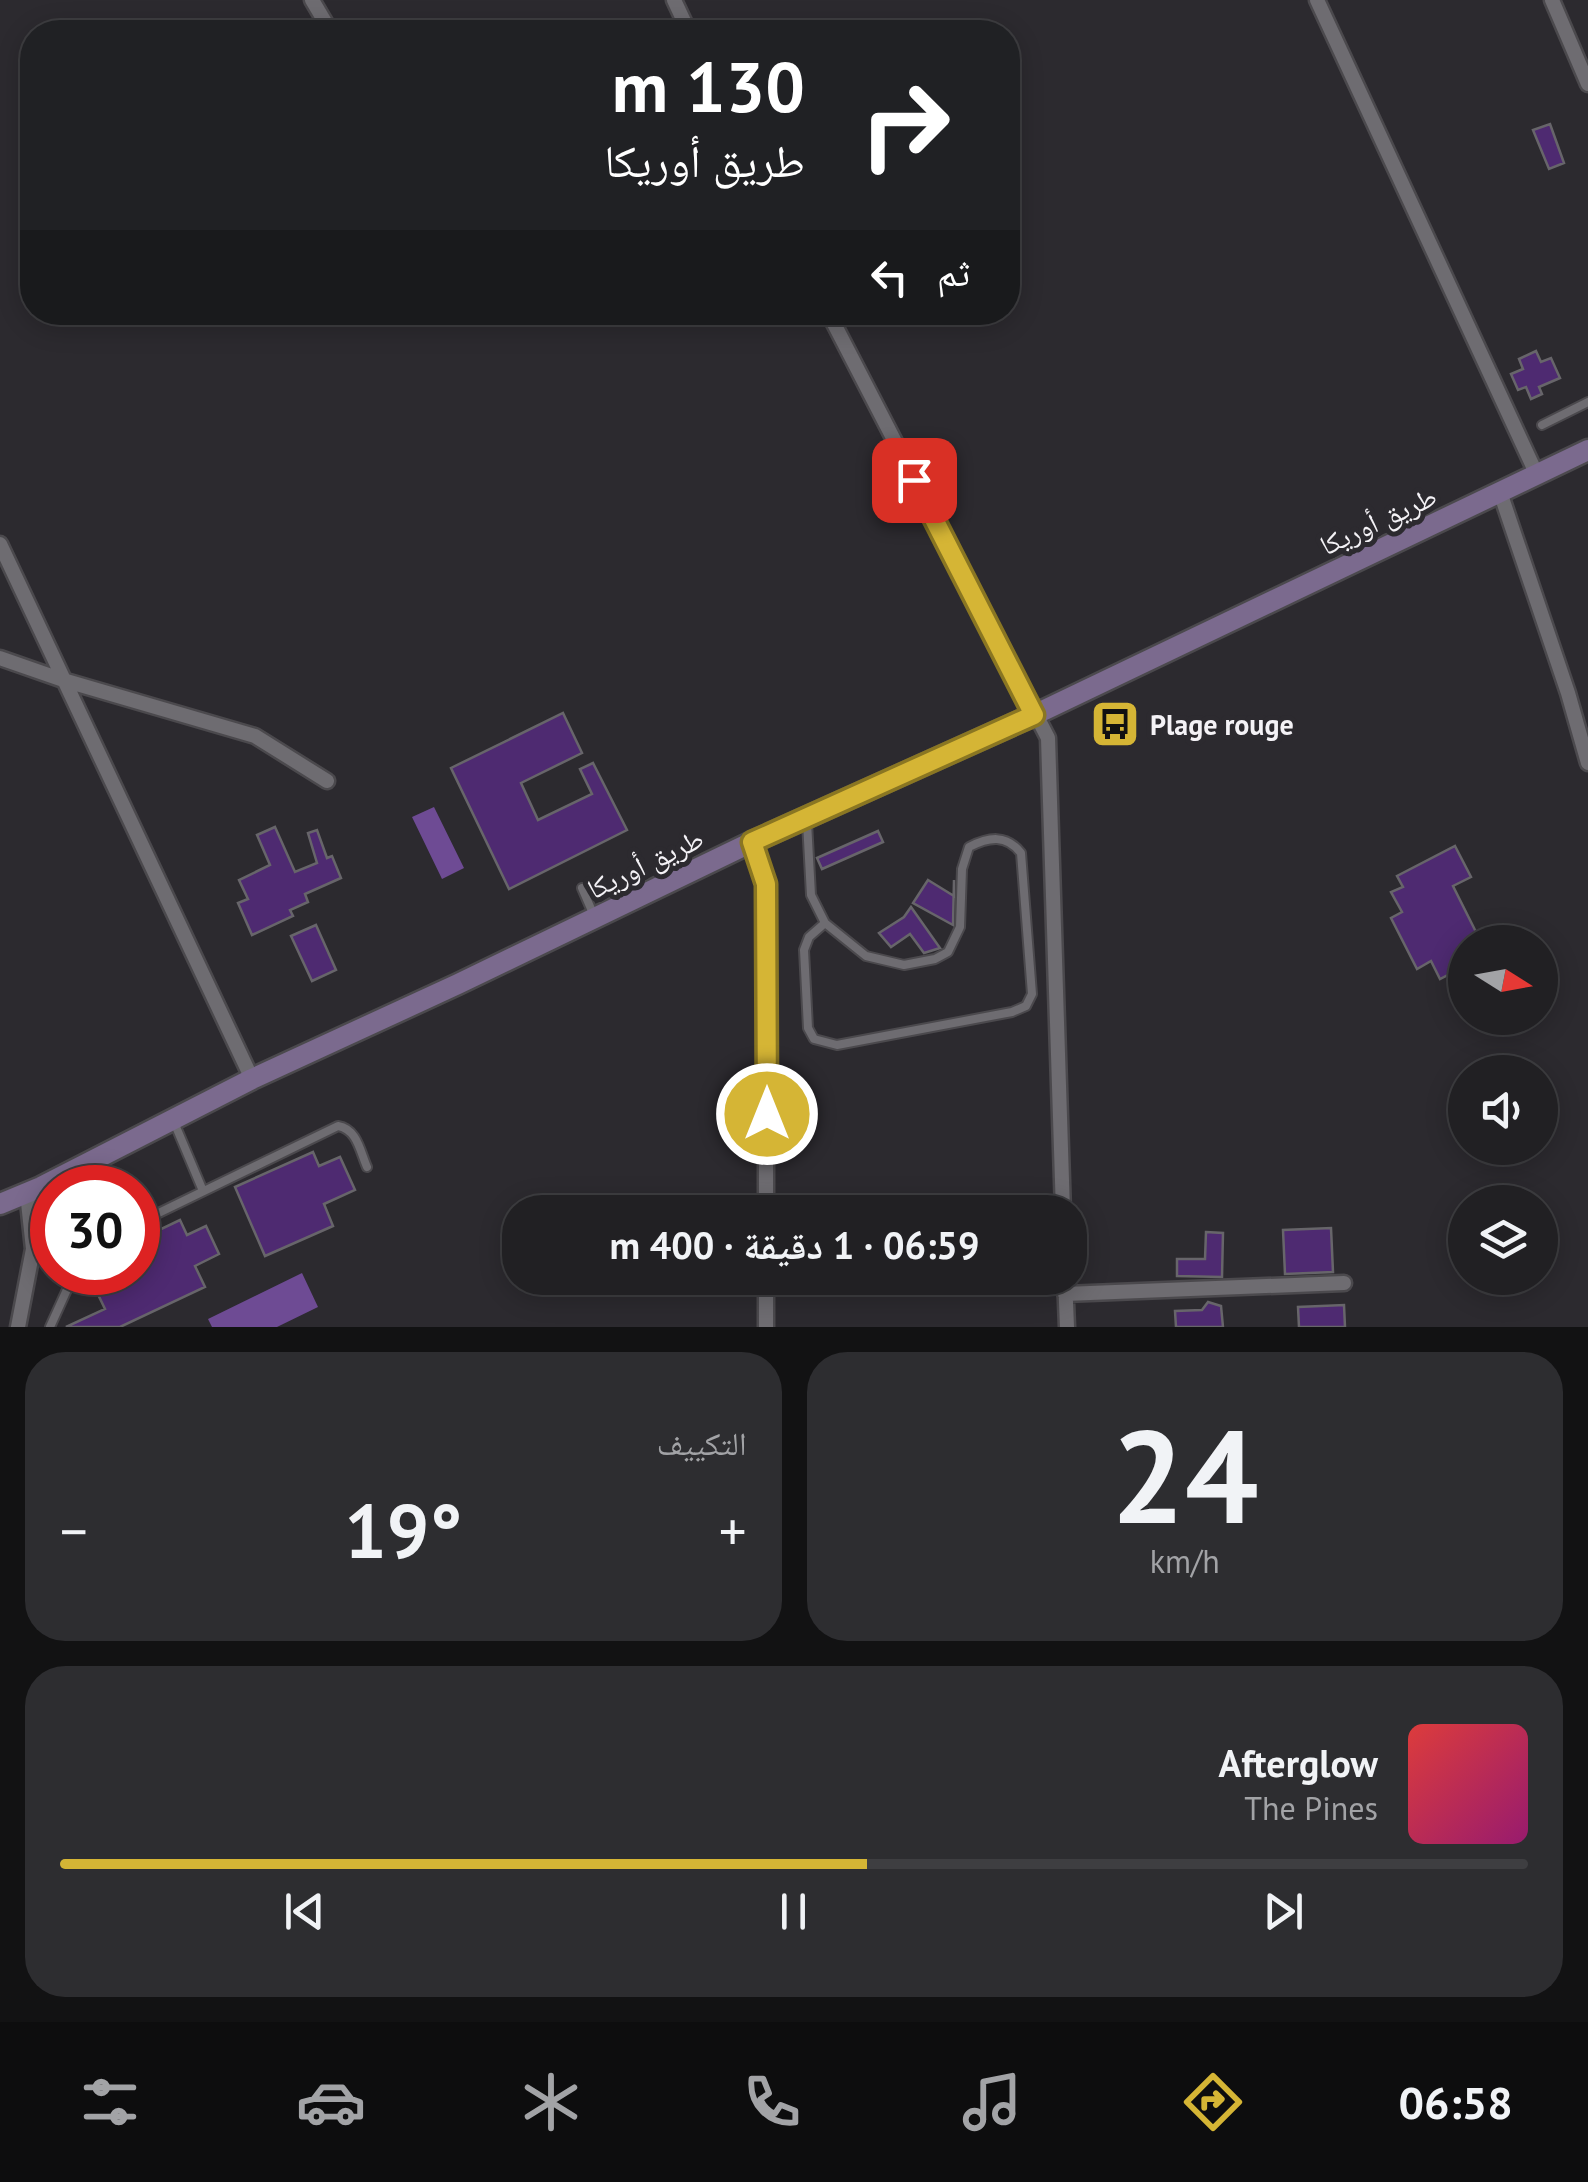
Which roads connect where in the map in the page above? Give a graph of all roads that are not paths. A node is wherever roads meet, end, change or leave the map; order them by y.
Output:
1 (1317, 0) edge
2 (1552, 0) edge
3 (1588, 84) edge
4 (835, 325) edge
5 (1588, 402) edge
6 (1542, 425) dead end
7 (1588, 450) edge
8 (1536, 474) junction
9 (1500, 492) junction
10 (0, 544) edge
11 (0, 658) edge
12 (63, 680) junction
13 (1034, 715) junction
14 (1588, 764) edge
15 (327, 781) dead end
16 (807, 818) junction
17 (752, 842) junction
18 (582, 888) dead end
19 (595, 918) junction
20 (825, 923) junction
21 (252, 1078) junction
22 (172, 1118) junction
23 (82, 1165) edge
24 (367, 1166) dead end
25 (203, 1191) junction
26 (30, 1192) edge
27 (766, 1195) edge
28 (1062, 1195) edge
29 (0, 1204) edge
30 (160, 1212) edge
31 (30, 1265) edge
32 (1344, 1283) dead end
33 (1087, 1293) edge
34 (65, 1295) edge
35 (766, 1295) edge
36 (1066, 1295) edge
37 (18, 1327) edge
38 (50, 1327) edge
39 (766, 1327) edge
40 (1067, 1327) edge

1 - 8 street
2 - 3 street
4 - 13 street
5 - 6 lane
7 - 8 street, طريق أوريكا
8 - 9 street, طريق أوريكا
9 - 13 street, طريق أوريكا
9 - 14 street
10 - 12 street
11 - 12 street
12 - 15 street
12 - 21 street
13 - 16 street, طريق أوريكا
13 - 28 street
16 - 17 street, طريق أوريكا
16 - 20 lane
17 - 19 street, طريق أوريكا
17 - 27 street
18 - 19 lane
19 - 21 street, طريق أوريكا
20 - 20 lane
21 - 22 street, طريق أوريكا
22 - 23 street, طريق أوريكا
22 - 25 lane
24 - 25 lane
25 - 30 lane
26 - 29 street, طريق أوريكا
31 - 37 street
32 - 33 street
34 - 38 lane
35 - 39 street
36 - 40 street

